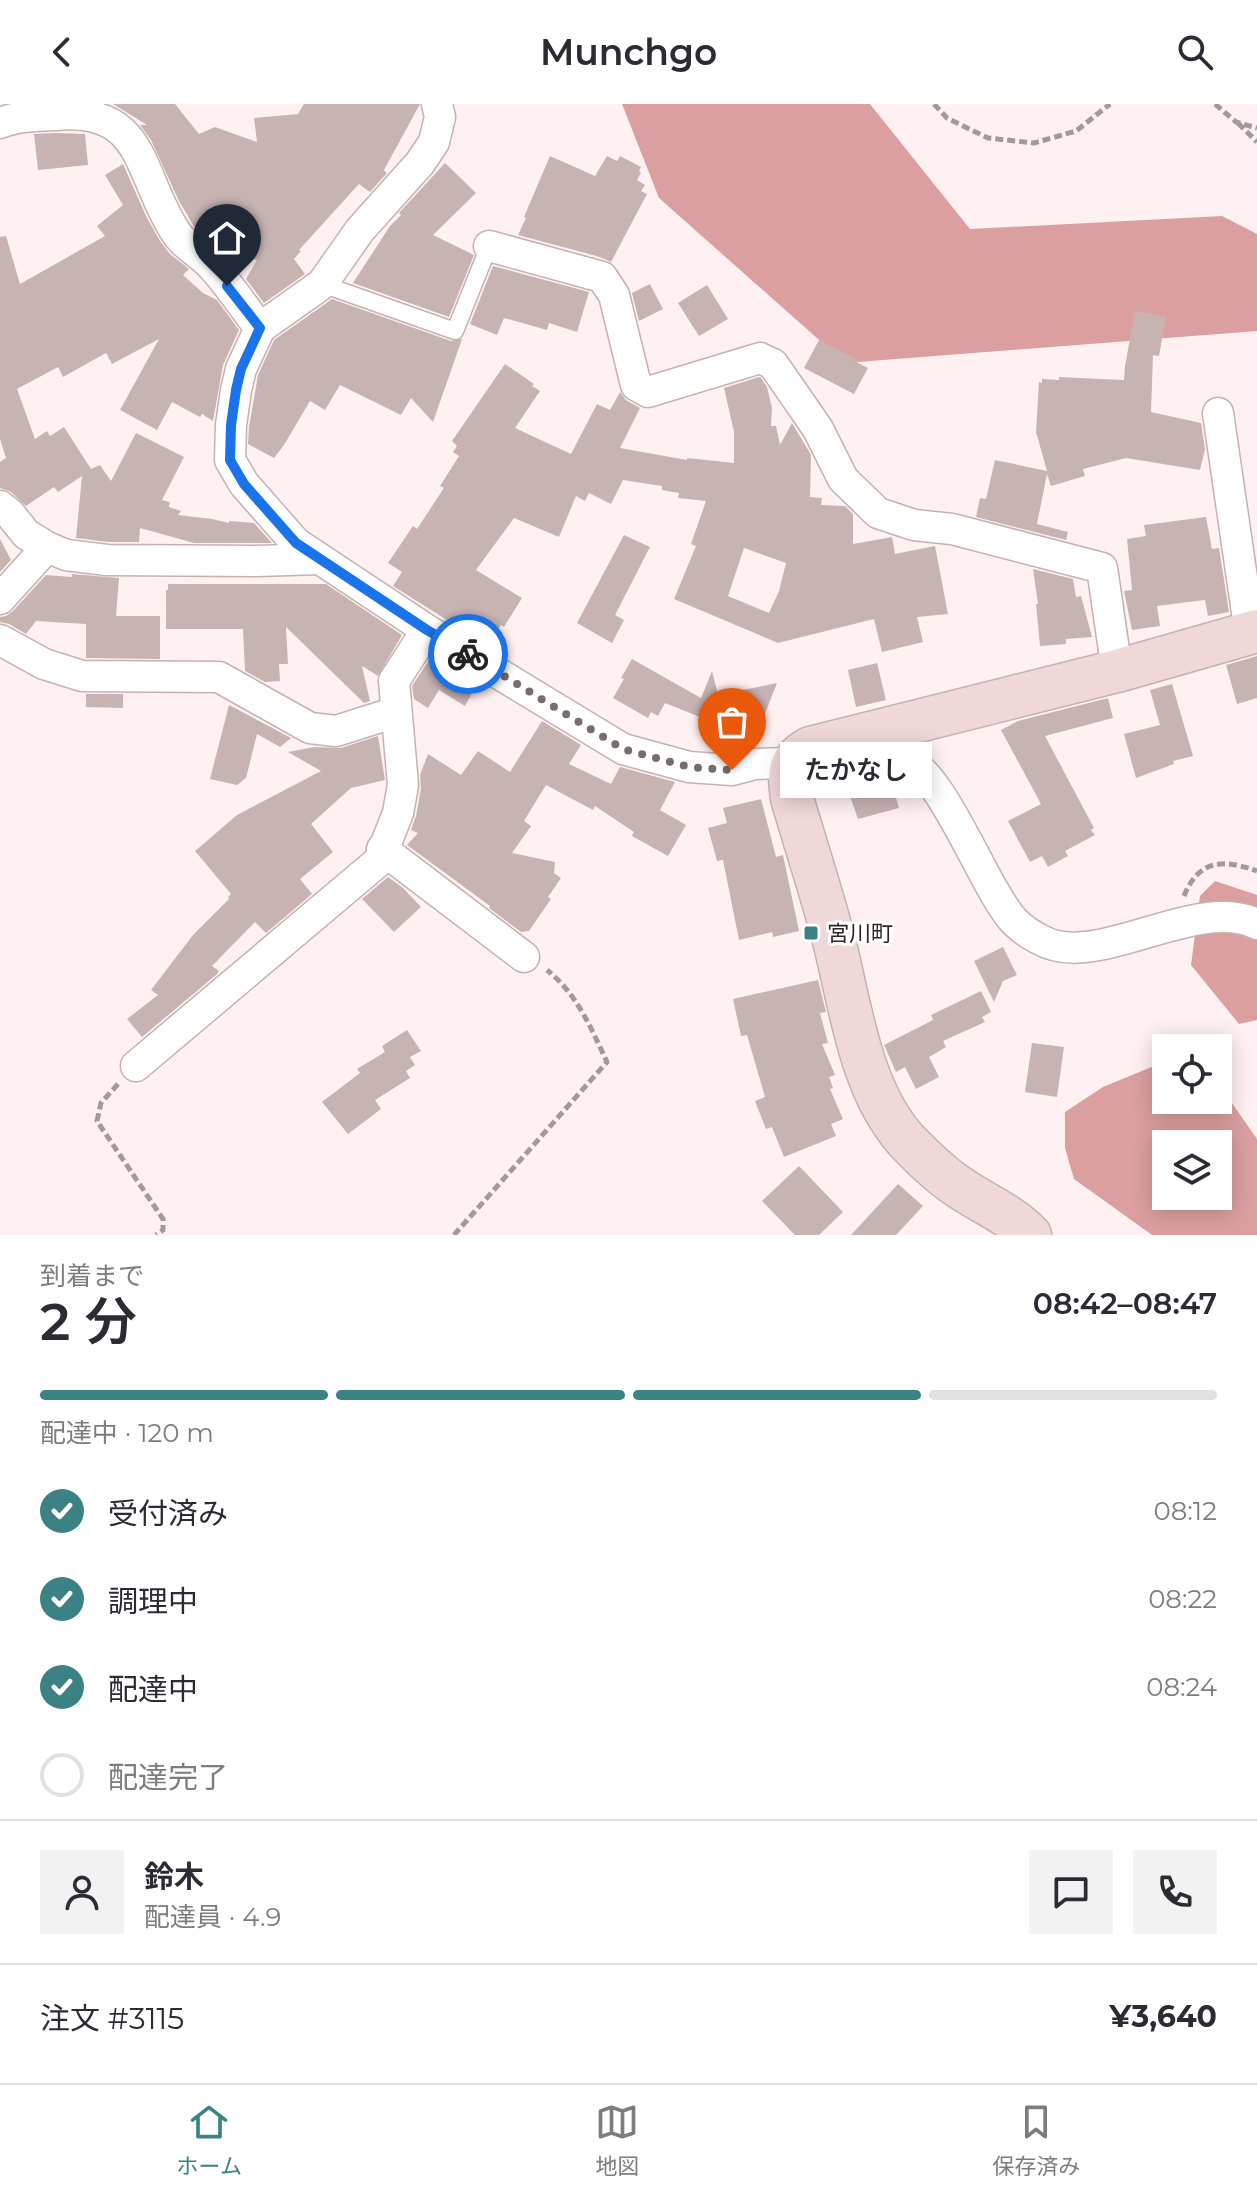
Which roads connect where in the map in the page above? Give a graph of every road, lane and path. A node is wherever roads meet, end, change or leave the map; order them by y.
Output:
1 (437, 104) edge
2 (934, 104) edge
3 (1110, 104) edge
4 (1215, 104) edge
5 (1236, 122) junction
6 (0, 123) edge
7 (1257, 128) edge
8 (1257, 142) edge
9 (489, 246) joint
10 (322, 284) junction
11 (260, 328) junction
12 (1218, 413) dead end
13 (0, 506) edge
14 (47, 547) junction
15 (320, 559) junction
16 (0, 599) edge
17 (427, 630) junction
18 (1253, 632) edge
19 (0, 640) edge
20 (1117, 671) junction
21 (396, 712) junction
22 (791, 772) junction
23 (382, 849) junction
24 (1257, 871) edge
25 (1257, 924) edge
26 (1171, 926) junction
27 (524, 957) joint
28 (136, 1066) joint
29 (156, 1235) edge
30 (454, 1235) edge
31 (1030, 1235) edge

1 - 10 street
2 - 3 path
4 - 5 path
5 - 7 path
5 - 8 path
6 - 11 street
9 - 10 lane
9 - 20 street
10 - 11 street
11 - 15 street
12 - 18 street
13 - 14 street
14 - 15 street
14 - 16 street
15 - 17 street
17 - 21 street
17 - 22 street
18 - 20 street
19 - 21 street
20 - 22 street
21 - 23 street
22 - 26 street
22 - 31 street
23 - 27 street
23 - 28 street
24 - 26 path
25 - 26 street
27 - 30 path
28 - 29 path

